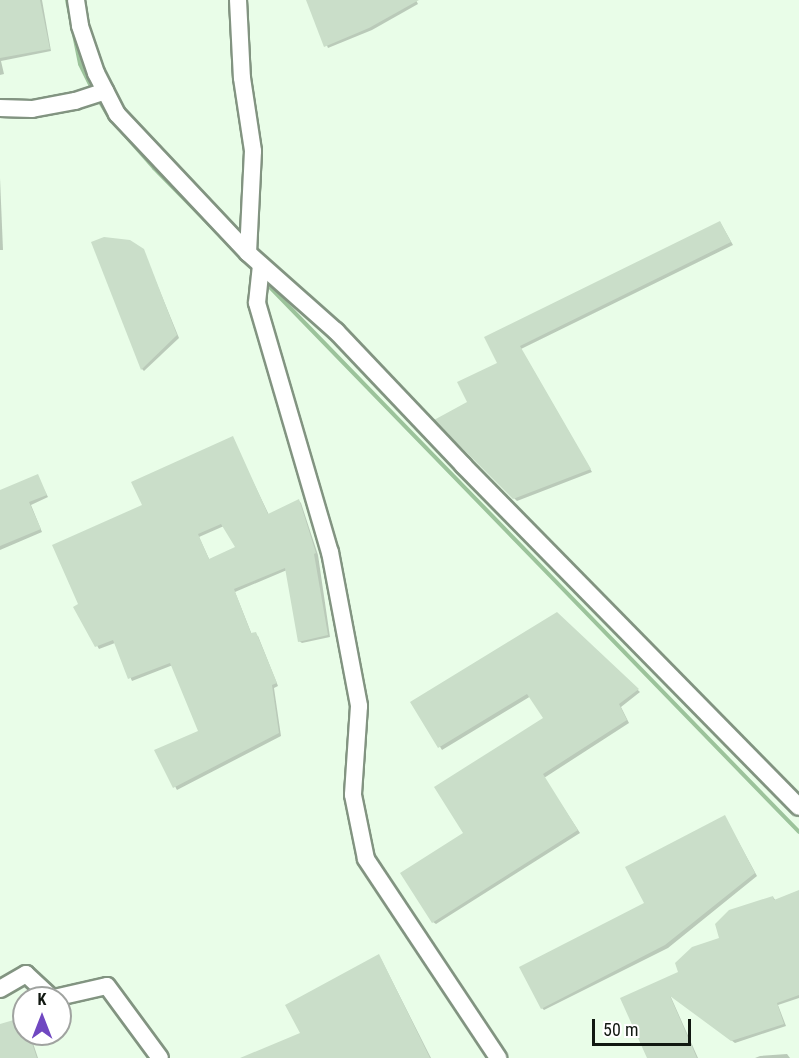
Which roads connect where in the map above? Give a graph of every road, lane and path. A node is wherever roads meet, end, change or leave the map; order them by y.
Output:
1 (76, 0) edge
2 (238, 0) edge
3 (98, 93) junction
4 (0, 108) edge
5 (248, 253) junction
6 (261, 265) junction
7 (799, 807) edge
8 (40, 986) edge
9 (0, 989) edge
10 (72, 994) edge
11 (160, 1058) edge
12 (498, 1058) edge

1 - 3 street
2 - 5 street
3 - 4 street
3 - 5 street
5 - 6 street
6 - 7 street
6 - 12 street
8 - 9 street
10 - 11 street

